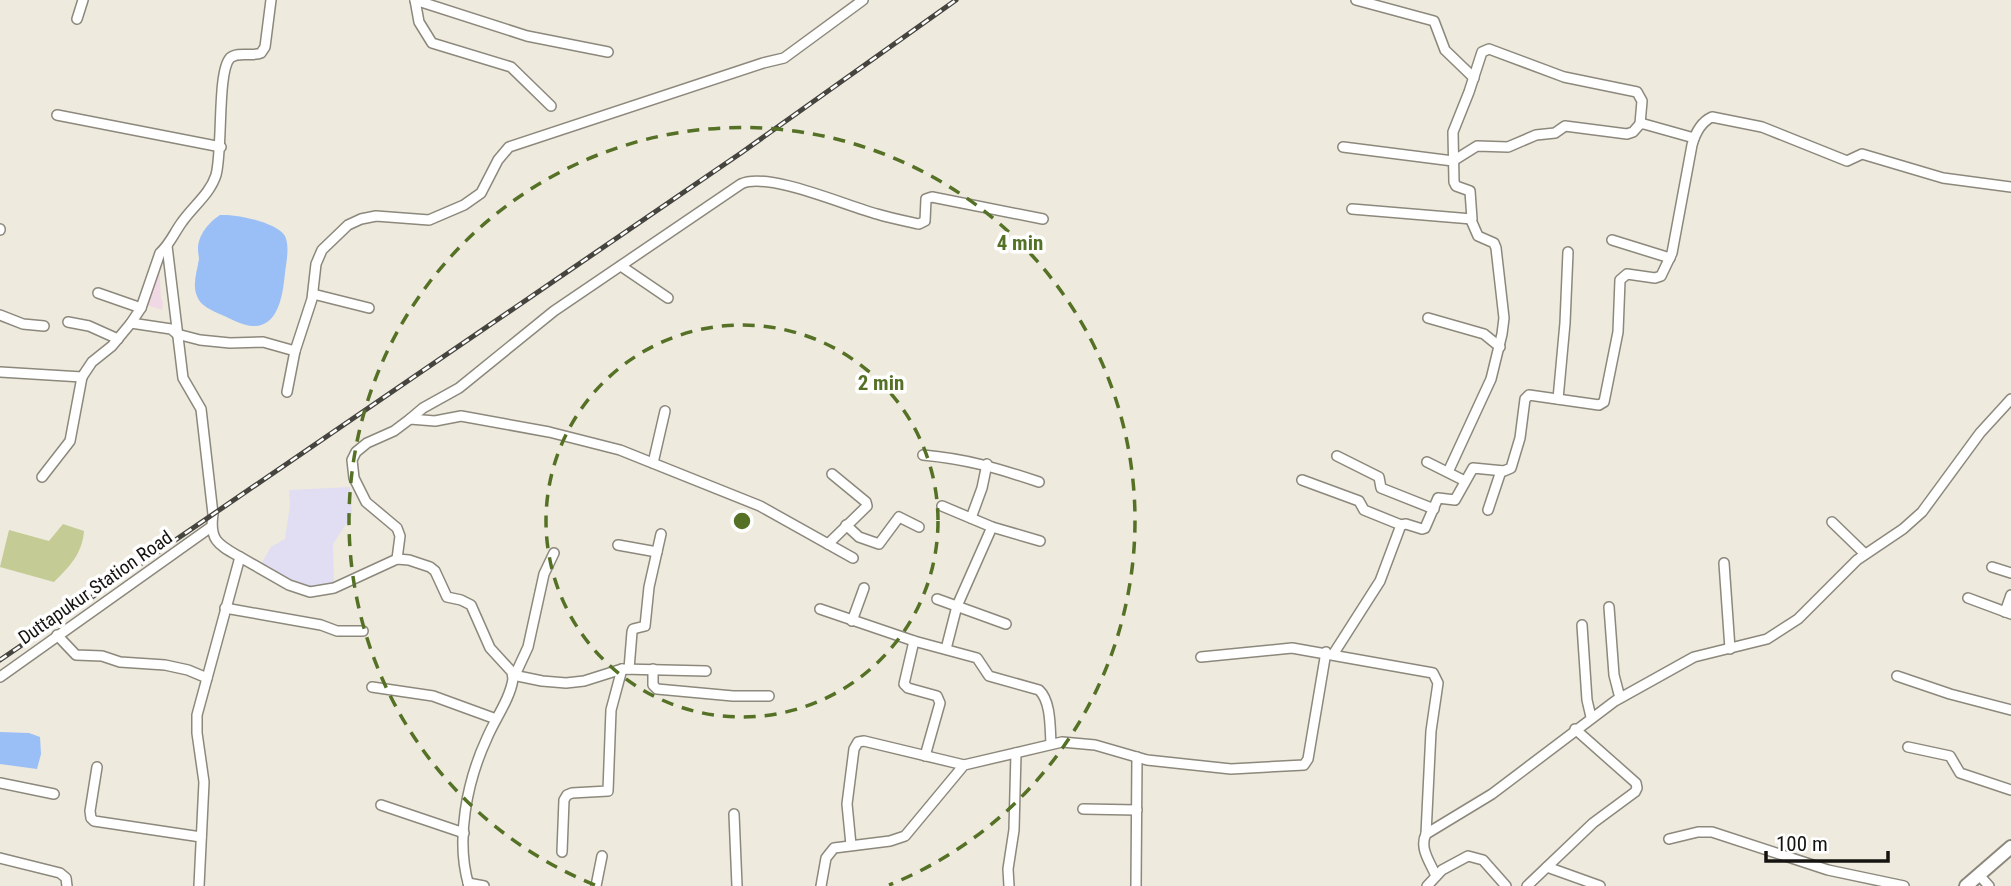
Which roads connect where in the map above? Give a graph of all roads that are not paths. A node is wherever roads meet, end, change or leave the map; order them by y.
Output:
1 (83, 0) edge
2 (271, 0) edge
3 (415, 0) edge
4 (863, 0) edge
5 (1356, 0) edge
6 (77, 19) dead end
7 (608, 51) dead end
8 (1474, 78) junction
9 (551, 106) dead end
10 (57, 115) dead end
11 (1640, 124) junction
12 (1694, 138) junction
13 (221, 146) junction
14 (1343, 147) dead end
15 (1453, 161) junction
16 (2011, 187) edge
17 (1352, 209) dead end
18 (1042, 219) dead end
19 (1471, 220) junction
20 (1612, 240) dead end
21 (167, 246) junction
22 (1568, 252) dead end
23 (1670, 258) junction
24 (621, 266) junction
25 (98, 293) dead end
26 (313, 294) junction
27 (668, 298) dead end
28 (141, 308) junction
29 (369, 309) dead end
30 (0, 315) edge
31 (1428, 318) dead end
32 (68, 323) dead end
33 (131, 323) junction
34 (44, 326) dead end
35 (177, 334) junction
36 (118, 339) junction
37 (1500, 347) junction
38 (295, 351) junction
39 (0, 372) edge
40 (82, 377) junction
41 (287, 392) dead end
42 (1558, 399) junction
43 (2011, 399) edge
44 (665, 411) dead end
45 (410, 419) junction
46 (923, 455) dead end
47 (1337, 456) dead end
48 (1427, 462) dead end
49 (653, 463) junction
50 (987, 464) junction
51 (1501, 471) junction
52 (1448, 472) junction
53 (832, 474) dead end
54 (42, 477) dead end
55 (1303, 480) dead end
56 (1465, 481) junction
57 (1039, 482) dead end
58 (942, 506) dead end
59 (1434, 509) junction
60 (1488, 510) dead end
61 (971, 518) junction
62 (1832, 522) dead end
63 (846, 525) junction
64 (1401, 525) junction
65 (211, 527) junction
66 (919, 527) dead end
67 (992, 527) junction
68 (661, 534) dead end
69 (1040, 541) dead end
70 (828, 544) junction
71 (618, 545) dead end
72 (657, 552) junction
73 (554, 553) dead end
74 (1865, 554) junction
75 (240, 557) junction
76 (853, 558) dead end
77 (397, 559) junction
78 (1724, 563) dead end
79 (1992, 567) dead end
80 (2011, 573) edge
81 (864, 588) dead end
82 (2011, 595) edge
83 (1968, 598) dead end
84 (937, 599) dead end
85 (957, 606) junction
86 (1609, 607) dead end
87 (226, 608) junction
88 (820, 609) dead end
89 (2008, 613) edge
90 (852, 621) junction
91 (1006, 624) dead end
92 (1582, 625) dead end
93 (363, 631) dead end
94 (57, 635) junction
95 (914, 641) junction
96 (946, 649) junction
97 (1730, 649) junction
98 (1330, 653) junction
99 (1201, 657) dead end
100 (626, 669) junction
101 (653, 669) junction
102 (706, 671) dead end
103 (514, 675) junction
104 (1897, 676) dead end
105 (0, 677) edge
106 (207, 678) junction
107 (372, 687) dead end
108 (769, 696) dead end
109 (1620, 698) junction
110 (2011, 710) edge
111 (1591, 717) junction
112 (496, 719) junction
113 (1575, 729) junction
114 (1051, 744) junction
115 (1908, 747) dead end
116 (1016, 753) junction
117 (925, 756) junction
118 (1137, 757) junction
119 (964, 765) junction
120 (97, 767) dead end
121 (0, 783) edge
122 (2011, 790) edge
123 (54, 794) dead end
124 (381, 805) dead end
125 (1083, 809) dead end
126 (1137, 810) junction
127 (734, 814) dead end
128 (464, 833) junction
129 (1426, 834) junction
130 (201, 837) junction
131 (1669, 839) dead end
132 (851, 845) junction
133 (2011, 847) edge
134 (562, 852) dead end
135 (602, 856) dead end
136 (0, 858) edge
137 (1547, 867) junction
138 (1979, 875) junction
139 (1436, 876) junction
140 (468, 884) edge
141 (67, 886) edge
142 (199, 886) edge
143 (484, 886) edge
144 (596, 886) edge
145 (737, 886) edge
146 (821, 886) edge
147 (1009, 886) edge
148 (1136, 886) edge
149 (1427, 886) edge
150 (1506, 886) edge
151 (1527, 886) edge
152 (1600, 886) edge
153 (1904, 886) edge
154 (1966, 886) edge
155 (1989, 886) edge

1 - 6 street
2 - 13 street
3 - 7 street
3 - 9 street
4 - 26 street
5 - 8 street
8 - 11 street
8 - 15 street
10 - 13 street
11 - 12 street
11 - 15 street
12 - 16 street
12 - 23 street
13 - 21 street
14 - 15 street
15 - 19 street
17 - 19 street
18 - 24 street
19 - 37 street
20 - 23 street
21 - 28 street
21 - 35 street
22 - 42 street
23 - 42 street
24 - 27 street
24 - 45 street
25 - 28 street
26 - 29 street
26 - 38 street
28 - 33 street
30 - 34 street
31 - 37 street
32 - 36 street
33 - 35 street
33 - 36 street
35 - 38 street
35 - 65 street
36 - 40 street
37 - 52 street
38 - 41 street
39 - 40 street
40 - 54 street
42 - 51 street
43 - 74 street
44 - 49 street
45 - 49 street
45 - 77 street
46 - 50 street
47 - 59 street
48 - 52 street
49 - 70 street
50 - 57 street
50 - 61 street
51 - 56 street
51 - 60 street
52 - 56 street
53 - 63 street
55 - 64 street
56 - 59 street
58 - 61 street
59 - 64 street
61 - 67 street
62 - 74 street
63 - 66 street
63 - 70 street
64 - 98 street
65 - 75 street
65 - 94 street, Duttapukur Station Road
67 - 69 street
67 - 85 street
68 - 72 street
70 - 76 street
71 - 72 street
72 - 100 street
73 - 103 street
74 - 97 street
75 - 77 street
75 - 87 street
77 - 103 street
78 - 97 street
79 - 80 street
81 - 90 street
82 - 89 street
83 - 89 street
84 - 85 street
85 - 91 street
85 - 96 street
86 - 109 street
87 - 93 street
87 - 106 street
88 - 90 street
90 - 95 street
92 - 111 street
94 - 105 street, Duttapukur Station Road
94 - 106 street
95 - 96 street
95 - 117 street
96 - 114 street
97 - 109 street
98 - 99 street
98 - 118 street
98 - 129 street
100 - 101 street
100 - 103 street
100 - 134 street
101 - 102 street
101 - 108 street
103 - 112 street
104 - 110 street
106 - 130 street
107 - 112 street
109 - 111 street
111 - 113 street
112 - 128 street
113 - 129 street
113 - 137 street
114 - 116 street
114 - 118 street
115 - 122 street
116 - 119 street
116 - 147 street
117 - 119 street
117 - 132 street
118 - 126 street
119 - 132 street
120 - 130 street
121 - 123 street
124 - 128 street
125 - 126 street
126 - 148 street
127 - 145 street
128 - 140 street
129 - 139 street
130 - 142 street
131 - 153 street
132 - 146 street
133 - 138 highway
135 - 144 street
136 - 141 street
137 - 151 street
137 - 152 street
138 - 154 highway
138 - 155 street
139 - 149 street
139 - 150 street
140 - 143 street

